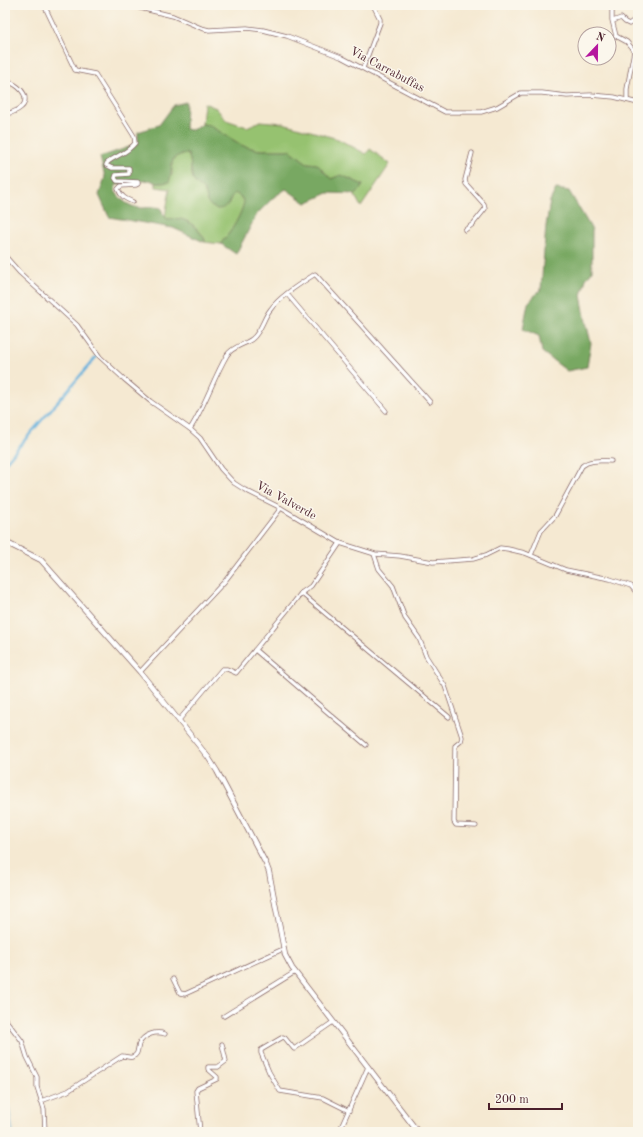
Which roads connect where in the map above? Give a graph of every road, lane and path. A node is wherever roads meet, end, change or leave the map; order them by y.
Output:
1 (44, 5) edge
2 (128, 5) edge
3 (373, 5) edge
4 (614, 5) edge
5 (613, 21) junction
6 (638, 22) edge
7 (362, 68) junction
8 (5, 82) edge
9 (627, 89) junction
10 (622, 99) junction
11 (627, 100) junction
12 (638, 103) edge
13 (5, 113) edge
14 (472, 153) dead end
15 (133, 202) dead end
16 (465, 230) dead end
17 (5, 256) edge
18 (287, 294) junction
19 (430, 402) dead end
20 (386, 411) dead end
21 (190, 429) junction
22 (611, 461) dead end
23 (281, 508) junction
24 (5, 542) edge
25 (340, 543) junction
26 (374, 554) junction
27 (531, 555) junction
28 (636, 589) edge
29 (302, 593) junction
30 (638, 594) edge
31 (255, 650) junction
32 (140, 672) junction
33 (449, 717) dead end
34 (179, 720) junction
35 (366, 745) dead end
36 (476, 826) dead end
37 (284, 949) junction
38 (295, 972) junction
39 (173, 979) dead end
40 (224, 1016) dead end
41 (5, 1020) edge
42 (333, 1022) junction
43 (165, 1034) dead end
44 (222, 1044) dead end
45 (368, 1067) junction
46 (42, 1102) junction
47 (349, 1111) junction
48 (45, 1132) edge
49 (200, 1132) edge
50 (339, 1132) edge
51 (418, 1132) edge

1 - 15 street
2 - 7 street, Via Carrabuffas
3 - 7 street
4 - 5 street
5 - 6 street
5 - 9 street
7 - 10 street, Via Carrabuffas
8 - 13 street
9 - 10 street
9 - 11 street
10 - 11 street, Via Carrabuffas
11 - 12 street, Via Carrabuffas
14 - 16 street
17 - 21 street, Via Valverde
18 - 19 street
18 - 20 street
18 - 21 street
21 - 23 street, Via Valverde
22 - 27 street
23 - 25 street, Via Valverde
23 - 32 street
24 - 32 main road
25 - 26 street, Via Valverde
25 - 29 street
26 - 27 street, Via Valverde
26 - 36 street
27 - 28 street, Via Valverde
28 - 30 street, Via Valverde
29 - 31 street
29 - 33 street
31 - 34 street
31 - 35 street
32 - 34 main road
34 - 37 main road
37 - 38 main road
37 - 39 street
38 - 40 street
38 - 42 main road
41 - 46 street
42 - 45 main road
42 - 47 street
43 - 46 street
44 - 49 street
45 - 47 street
45 - 51 main road
46 - 48 street
47 - 50 street

